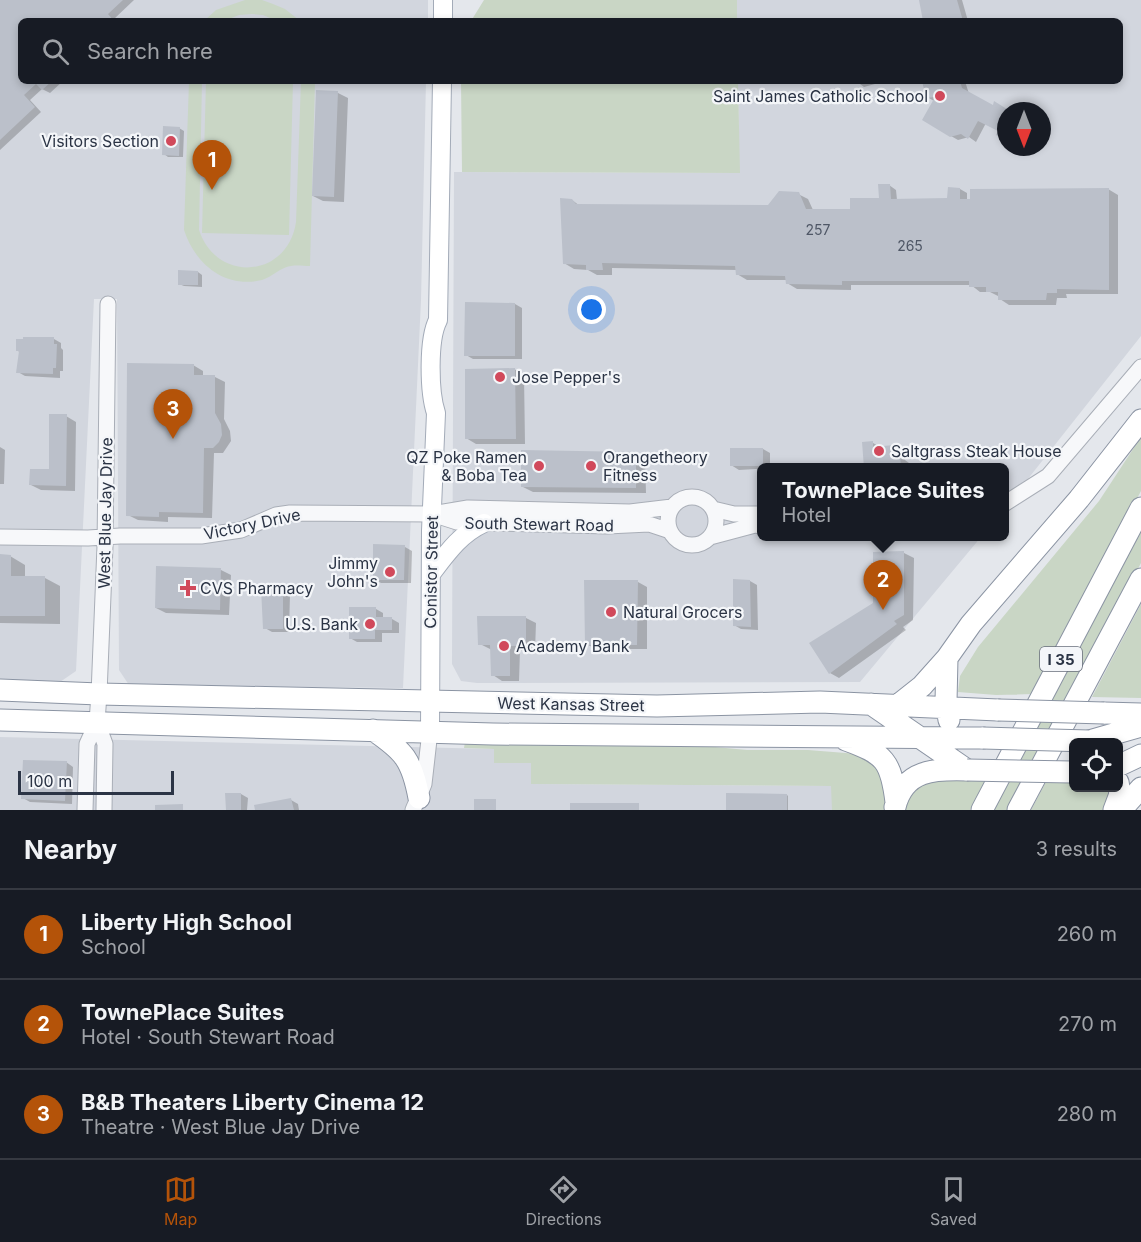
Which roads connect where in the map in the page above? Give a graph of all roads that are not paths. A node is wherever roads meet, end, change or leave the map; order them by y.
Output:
1 (443, 0) edge
2 (443, 18) edge
3 (442, 84) edge
4 (108, 304) dead end
5 (1141, 367) edge
6 (1141, 420) edge
7 (1009, 501) edge
8 (672, 507) junction
9 (713, 508) junction
10 (1141, 508) edge
11 (432, 514) junction
12 (757, 514) edge
13 (484, 523) junction
14 (757, 525) edge
15 (670, 531) junction
16 (105, 536) junction
17 (0, 537) edge
18 (710, 537) junction
19 (431, 574) junction
20 (1141, 579) edge
21 (947, 658) junction
22 (0, 690) edge
23 (99, 694) junction
24 (429, 702) junction
25 (871, 704) junction
26 (898, 705) junction
27 (946, 708) junction
28 (1141, 714) edge
29 (0, 720) edge
30 (97, 722) junction
31 (1141, 726) edge
32 (373, 730) junction
33 (430, 731) junction
34 (834, 735) junction
35 (916, 736) junction
36 (979, 738) junction
37 (1099, 738) edge
38 (1069, 740) edge
39 (1123, 742) edge
40 (1141, 743) edge
41 (1141, 755) edge
42 (1123, 764) edge
43 (966, 770) junction
44 (1069, 772) edge
45 (1141, 788) edge
46 (1120, 792) edge
47 (416, 804) edge
48 (895, 806) edge
49 (85, 810) edge
50 (104, 810) edge
51 (981, 810) edge
52 (1018, 810) edge
53 (1114, 810) edge
54 (1121, 810) edge

1 - 2 main road
3 - 11 main road, Conistor Street
4 - 16 street, West Blue Jay Drive
5 - 7 street
6 - 21 highway
8 - 9 street
8 - 11 street, South Stewart Road
8 - 15 street
9 - 12 street
9 - 18 street
10 - 51 highway, I 35
11 - 13 street, South Stewart Road
11 - 16 street, Victory Drive
11 - 19 main road, Conistor Street
13 - 15 street, South Stewart Road
13 - 19 main road
14 - 18 street
15 - 18 street
16 - 17 street, Victory Drive
16 - 23 street, West Blue Jay Drive
19 - 24 main road, Conistor Street
20 - 52 highway, I 35
21 - 26 highway
21 - 27 highway
22 - 23 highway, West Kansas Street
23 - 24 highway, West Kansas Street
23 - 30 street, West Blue Jay Drive
24 - 25 highway, West Kansas Street
24 - 33 main road, Conistor Street
25 - 26 highway, West Kansas Street
25 - 35 highway
26 - 27 highway, West Kansas Street
27 - 28 highway, West Kansas Street, bridge
27 - 36 highway
29 - 30 highway, West Kansas Street
30 - 32 highway, West Kansas Street
30 - 49 street
30 - 50 street
31 - 37 highway
32 - 33 highway, West Kansas Street
32 - 47 highway
33 - 34 highway, West Kansas Street
33 - 47 street
34 - 35 highway, West Kansas Street
34 - 48 highway
35 - 36 highway, West Kansas Street
35 - 43 highway
36 - 38 highway, bridge
39 - 40 highway
41 - 42 highway
43 - 44 highway, bridge
43 - 48 highway
45 - 54 highway
46 - 53 highway

